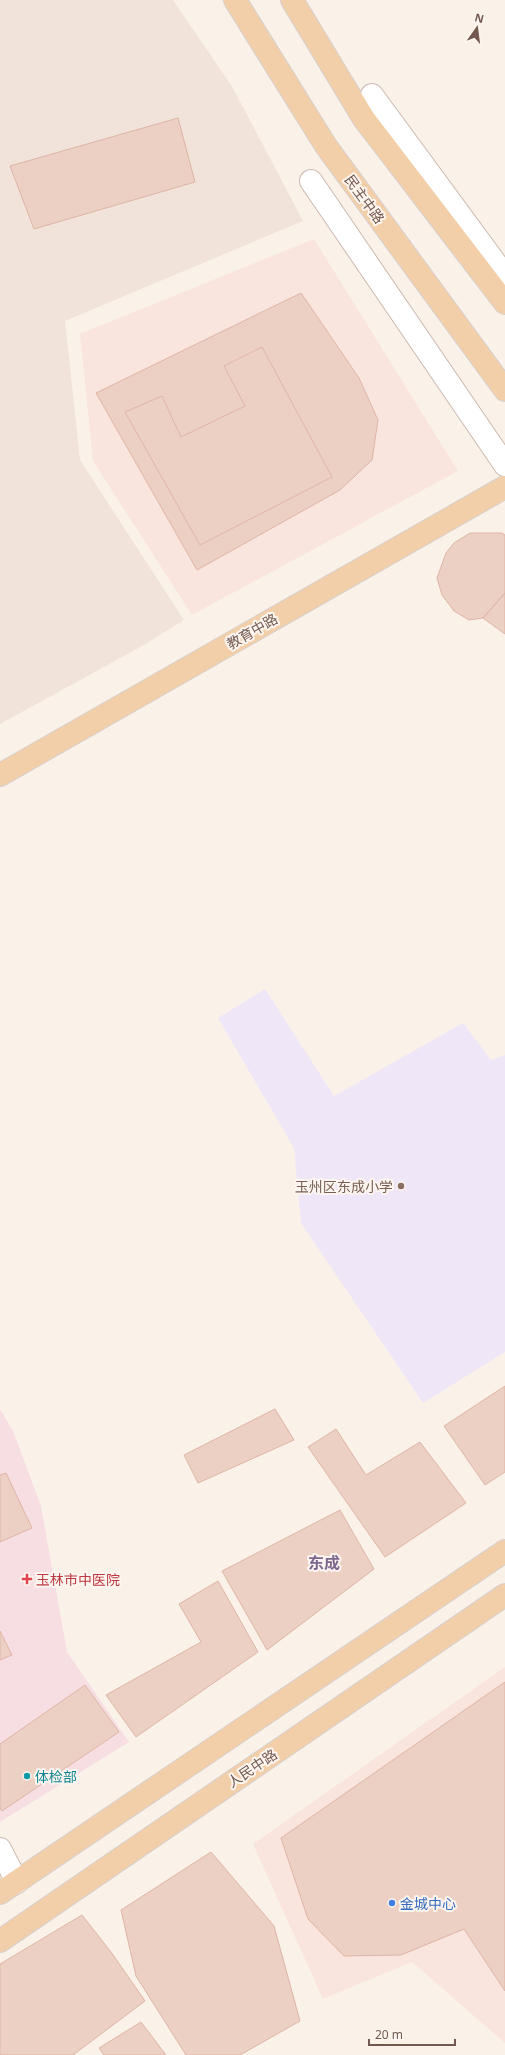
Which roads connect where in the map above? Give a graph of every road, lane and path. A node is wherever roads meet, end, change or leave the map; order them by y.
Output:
1 (235, 0) edge
2 (292, 0) edge
3 (372, 95) dead end
4 (312, 181) dead end
5 (505, 276) edge
6 (505, 303) edge
7 (505, 390) edge
8 (505, 465) edge
9 (505, 487) edge
10 (0, 775) edge
11 (505, 1551) edge
12 (505, 1595) edge
13 (0, 1849) edge
14 (9, 1887) edge
15 (0, 1942) edge

1 - 7 main road, 民主中路
2 - 6 main road
3 - 5 lane
4 - 8 lane
9 - 10 main road, 教育中路
11 - 14 main road
12 - 15 main road, 人民中路
13 - 14 lane

